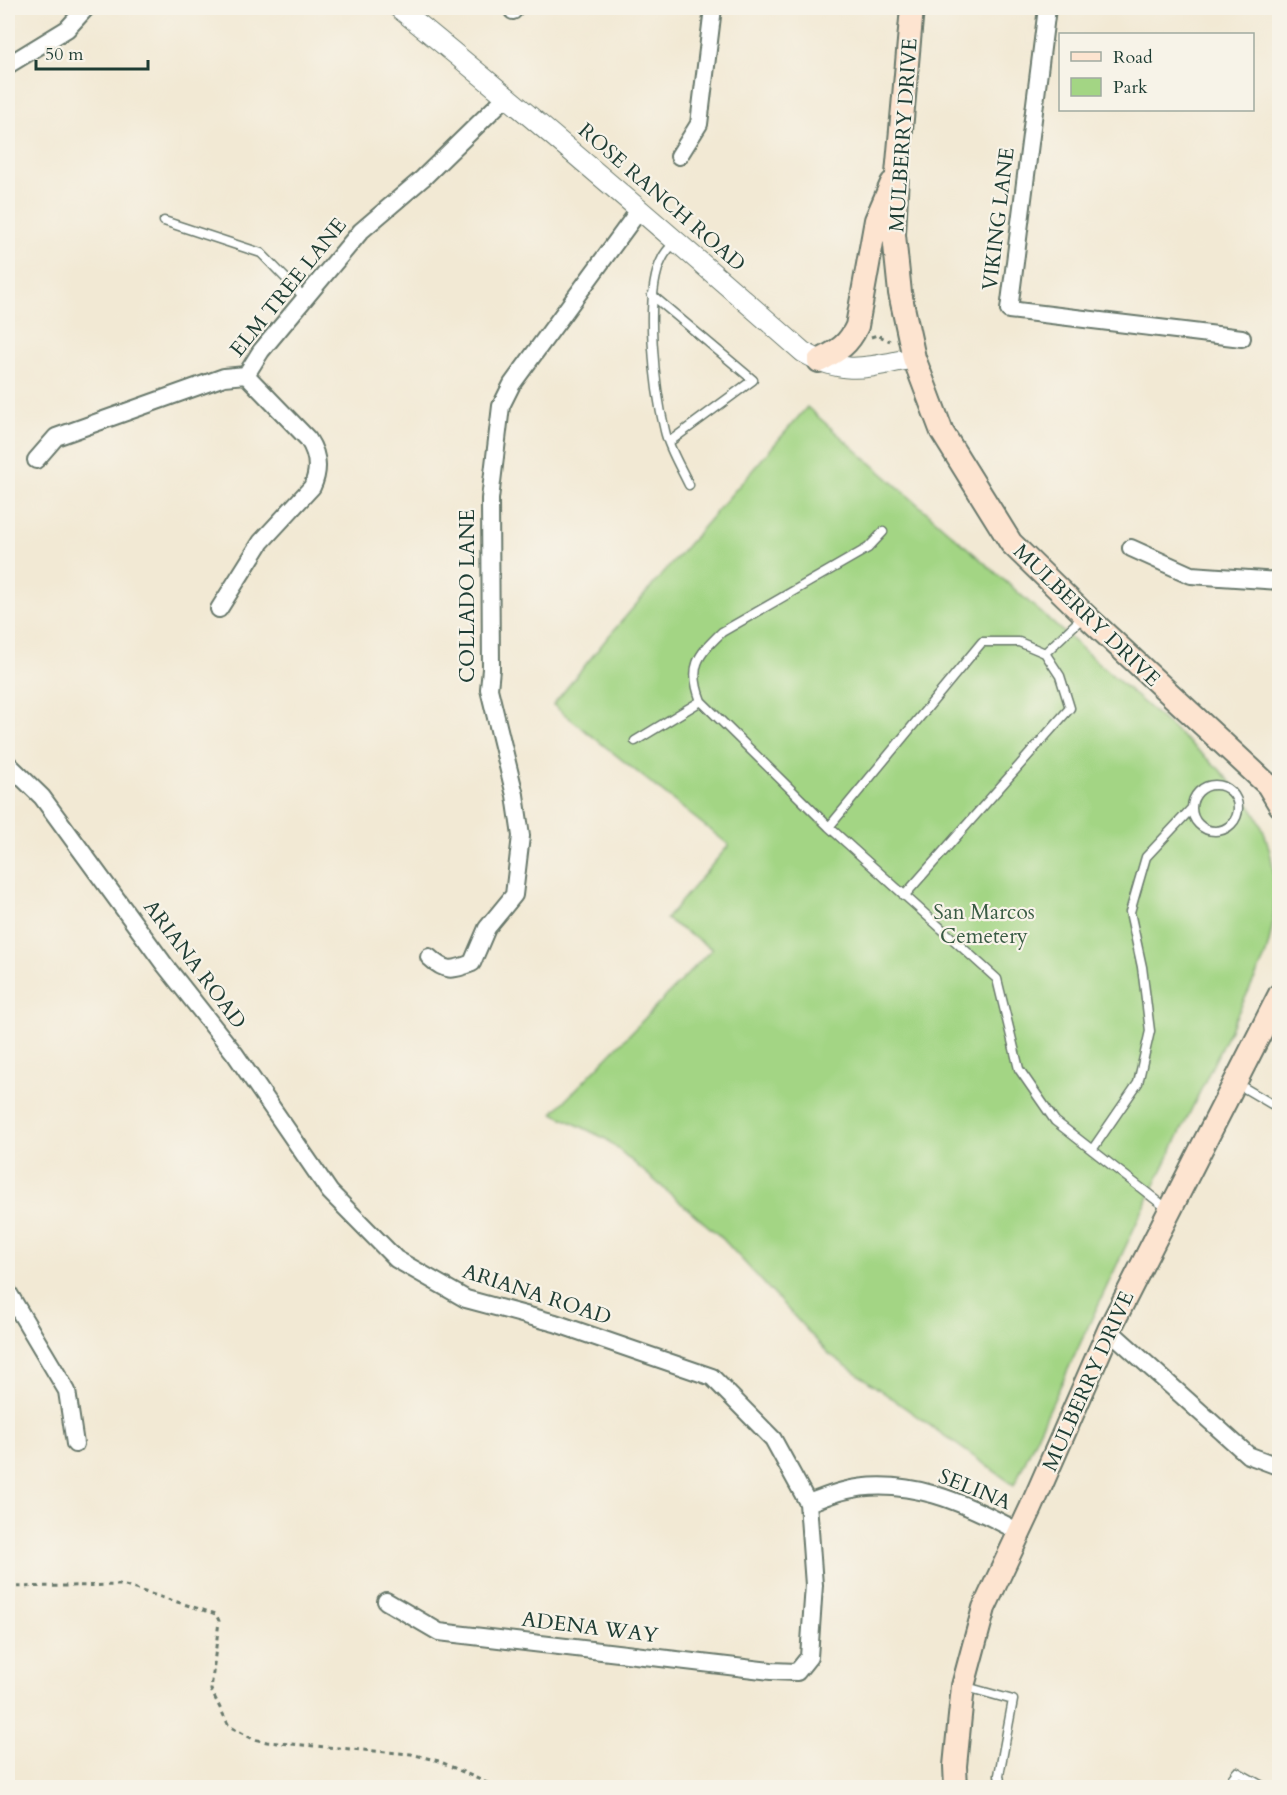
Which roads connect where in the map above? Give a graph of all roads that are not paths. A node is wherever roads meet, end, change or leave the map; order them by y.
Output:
1 (86, 8) edge
2 (399, 8) edge
3 (712, 8) edge
4 (912, 8) edge
5 (1047, 8) edge
6 (8, 65) edge
7 (507, 96) junction
8 (680, 156) dead end
9 (897, 174) junction
10 (640, 209) junction
11 (164, 221) dead end
12 (676, 240) junction
13 (652, 295) junction
14 (305, 298) junction
15 (1242, 338) dead end
16 (914, 358) junction
17 (819, 361) junction
18 (246, 375) junction
19 (669, 442) junction
20 (36, 459) dead end
21 (689, 485) dead end
22 (883, 532) dead end
23 (1131, 548) dead end
24 (1280, 581) edge
25 (219, 609) dead end
26 (1085, 615) junction
27 (1045, 653) junction
28 (701, 701) junction
29 (635, 741) dead end
30 (8, 764) edge
31 (1280, 805) edge
32 (1191, 809) junction
33 (829, 827) junction
34 (904, 896) junction
35 (429, 957) dead end
36 (1280, 994) edge
37 (1235, 1082) junction
38 (1280, 1109) edge
39 (1092, 1149) junction
40 (1169, 1210) junction
41 (8, 1292) edge
42 (1108, 1330) junction
43 (75, 1444) dead end
44 (1280, 1467) edge
45 (808, 1503) junction
46 (1020, 1532) junction
47 (386, 1602) dead end
48 (797, 1672) joint
49 (963, 1686) junction
50 (956, 1788) edge
51 (1002, 1788) edge
52 (1225, 1788) edge
53 (1266, 1788) edge

1 - 6 street
2 - 7 street, ROSE RANCH ROAD
3 - 8 street
4 - 9 main road, MULBERRY DRIVE
5 - 15 street, VIKING LANE
7 - 10 street, ROSE RANCH ROAD
7 - 14 street, ELM TREE LANE
9 - 16 main road, MULBERRY DRIVE
9 - 17 main road
10 - 12 street, ROSE RANCH ROAD
10 - 35 street, COLLADO LANE
11 - 14 lane
12 - 13 lane
12 - 17 street, ROSE RANCH ROAD
13 - 19 lane
13 - 19 lane
14 - 18 street, ELM TREE LANE
16 - 17 street, ROSE RANCH ROAD
16 - 26 main road, MULBERRY DRIVE
18 - 20 street, ELM TREE LANE
18 - 25 street
19 - 21 lane
22 - 28 lane
23 - 24 street
26 - 27 lane
26 - 31 main road, MULBERRY DRIVE
27 - 33 lane
27 - 34 lane
28 - 29 lane
28 - 33 lane
30 - 45 street, ARIANA ROAD
32 - 32 lane
32 - 39 lane
33 - 34 lane
34 - 39 lane
36 - 37 main road, MULBERRY DRIVE
37 - 38 lane
37 - 40 main road, MULBERRY DRIVE
39 - 40 lane
40 - 42 main road, MULBERRY DRIVE
41 - 43 street
42 - 44 street
42 - 46 main road, MULBERRY DRIVE
45 - 46 street, SELINA
45 - 48 street, ARIANA ROAD
46 - 49 main road, MULBERRY DRIVE
47 - 48 street, ADENA WAY
49 - 50 main road, MULBERRY DRIVE
49 - 51 lane
52 - 53 lane

